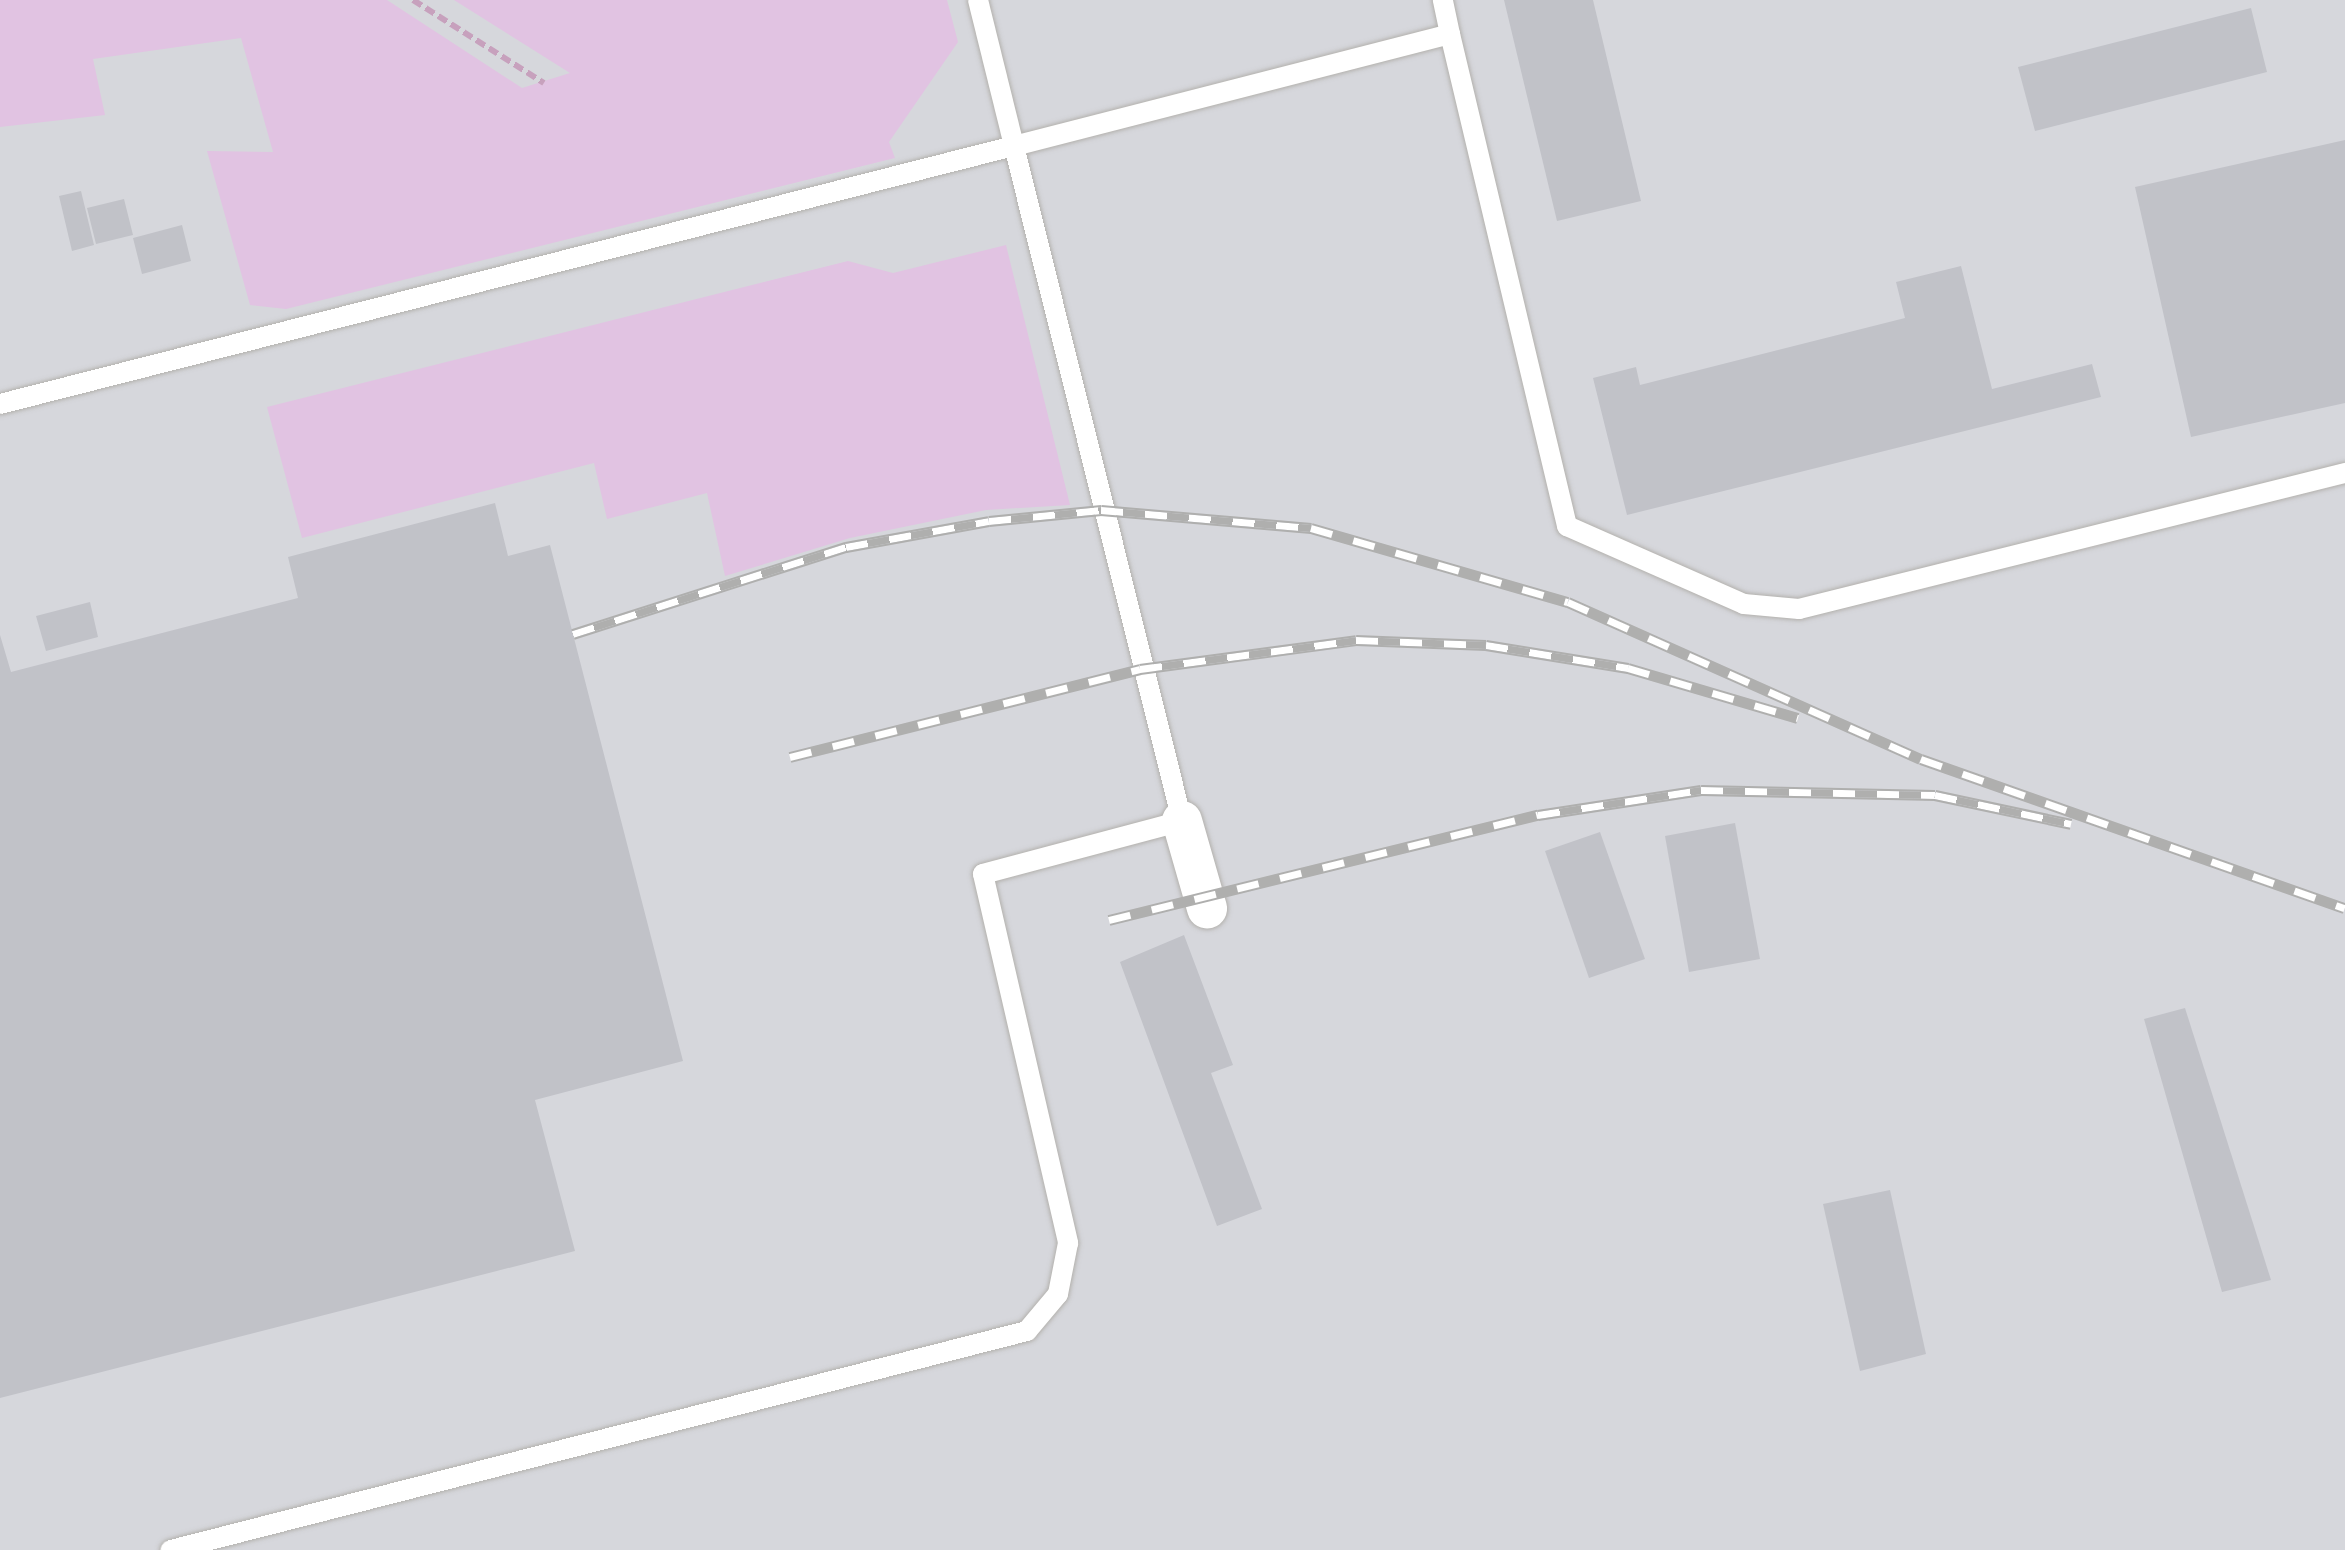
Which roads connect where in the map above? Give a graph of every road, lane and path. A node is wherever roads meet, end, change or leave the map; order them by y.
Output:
1 (413, 0) edge
2 (978, 0) edge
3 (1443, 0) edge
4 (1450, 34) junction
5 (544, 83) dead end
6 (1014, 146) junction
7 (0, 404) edge
8 (2345, 473) edge
9 (1182, 820) junction
10 (1207, 908) dead end
11 (171, 1550) edge

1 - 5 path
2 - 6 lane
3 - 4 lane
4 - 6 lane
4 - 8 lane
6 - 7 lane
6 - 9 lane
9 - 10 street
9 - 11 lane

